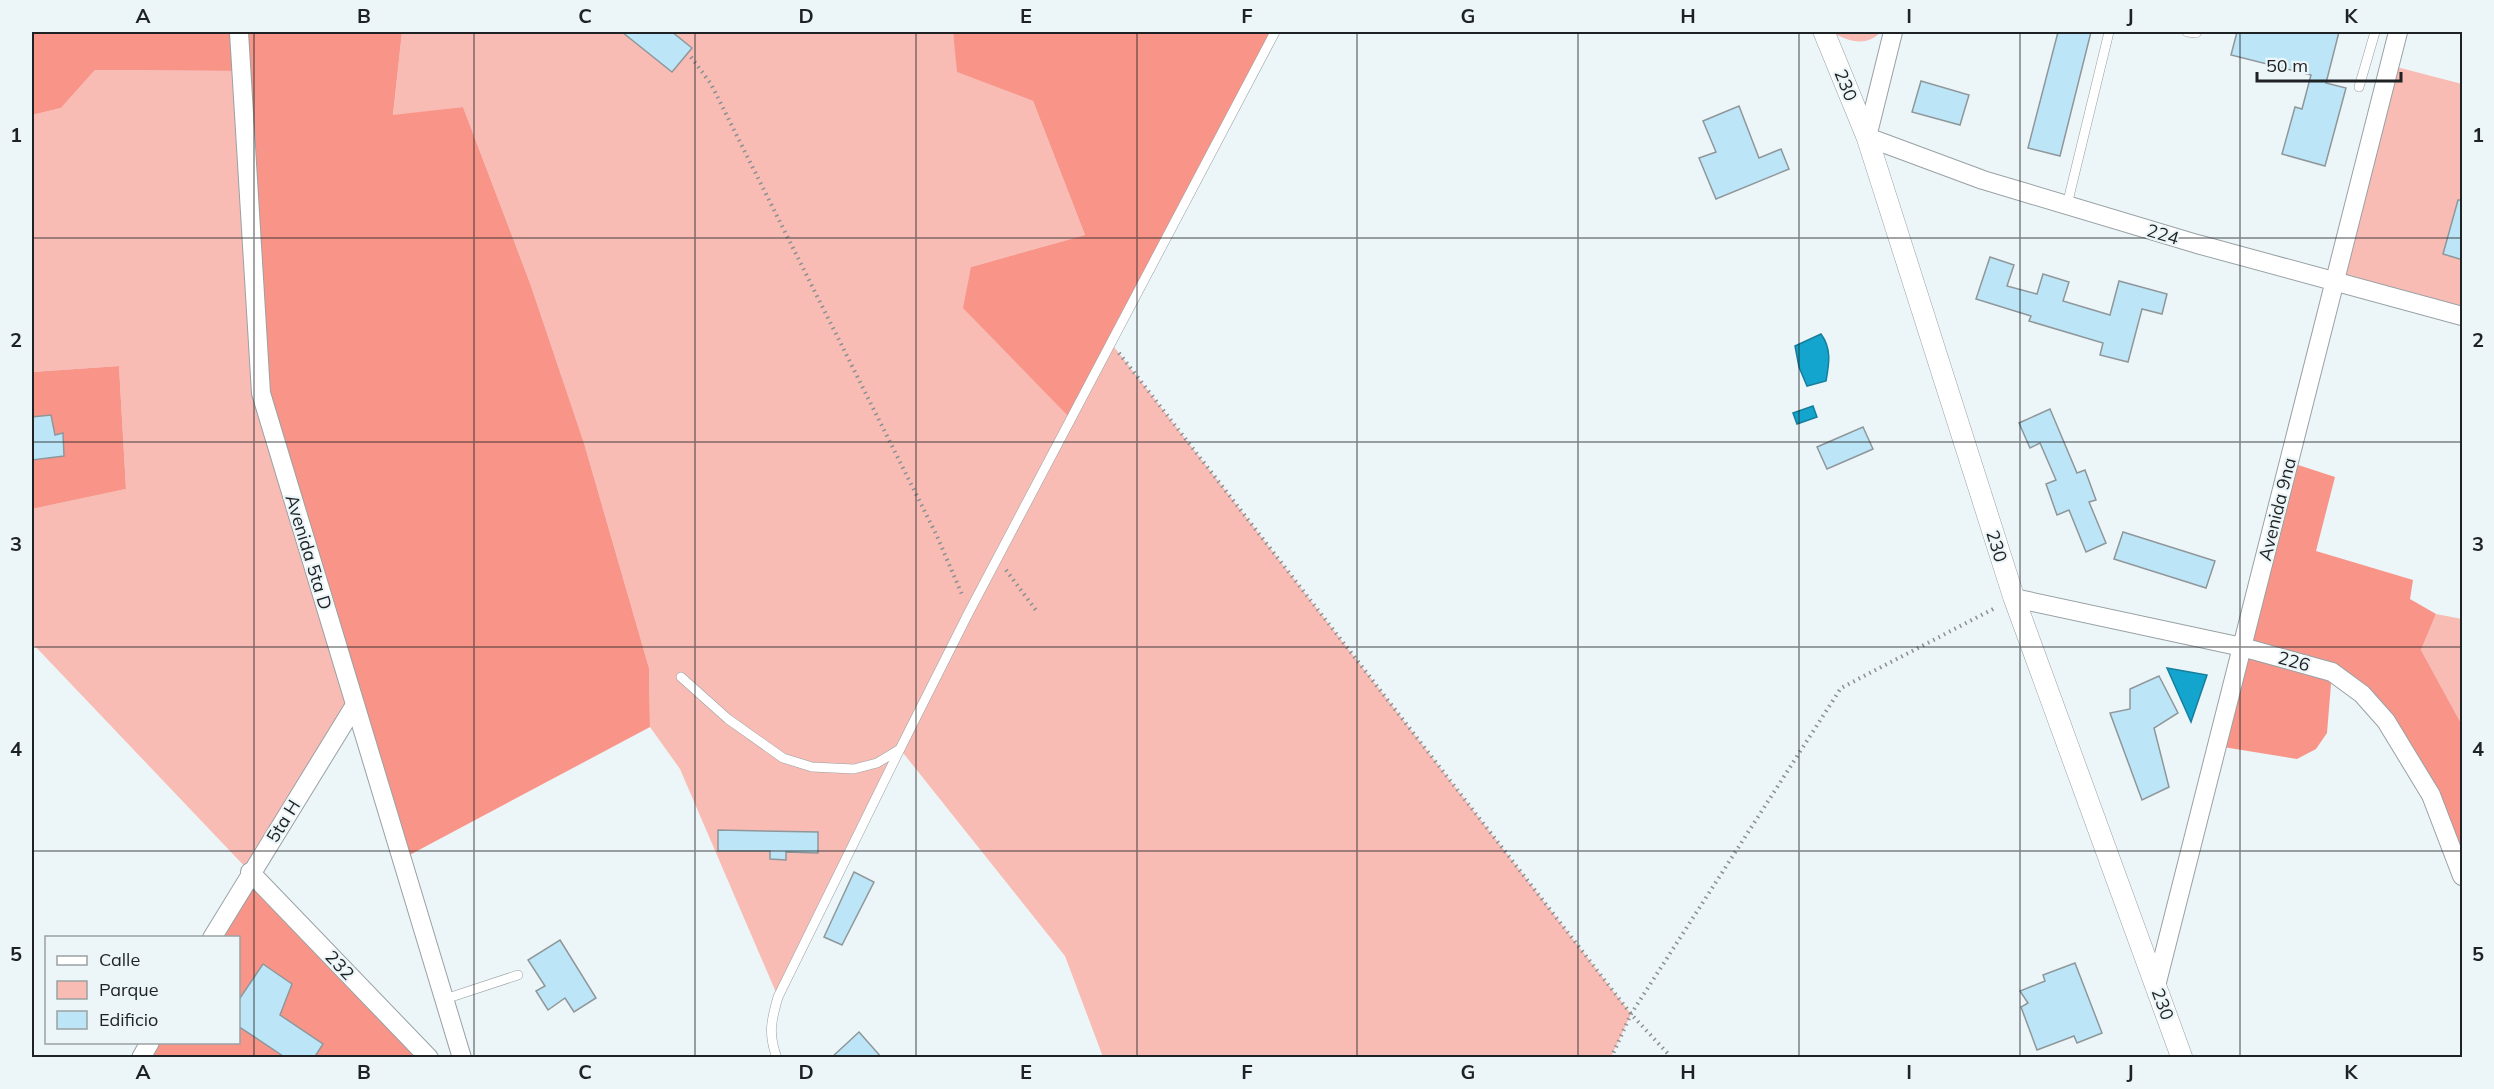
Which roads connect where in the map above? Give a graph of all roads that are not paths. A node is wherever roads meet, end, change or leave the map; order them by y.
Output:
1 (239, 32) edge
2 (1275, 32) edge
3 (1824, 32) edge
4 (1893, 32) edge
5 (2109, 32) edge
6 (2187, 32) edge
7 (2197, 32) edge
8 (2375, 32) edge
9 (2398, 32) edge
10 (2359, 87) dead end
11 (1867, 137) junction
12 (2067, 205) junction
13 (2334, 282) junction
14 (2463, 316) edge
15 (2014, 598) junction
16 (2242, 647) junction
17 (681, 677) dead end
18 (356, 705) junction
19 (900, 749) junction
20 (250, 872) junction
21 (2463, 876) edge
22 (213, 936) edge
23 (518, 975) dead end
24 (2156, 986) junction
25 (445, 999) junction
26 (149, 1044) edge
27 (141, 1058) edge
28 (429, 1058) edge
29 (462, 1058) edge
30 (777, 1058) edge
31 (2182, 1058) edge

1 - 18 street, Avenida 5ta D
2 - 19 lane
3 - 11 street, 230
4 - 11 street
5 - 12 lane
6 - 7 lane
8 - 10 lane
9 - 13 street, Avenida 9na
11 - 12 street, 224
11 - 15 street, 230
12 - 13 street, 224
13 - 14 street, 224
13 - 16 street, Avenida 9na
15 - 16 street, 226
15 - 24 street, 230
16 - 21 street, 226
16 - 24 street, Avenida 9na
17 - 19 lane
18 - 20 street, 5ta H
18 - 25 street, Avenida 5ta D
19 - 30 lane
20 - 22 street, 5ta H
20 - 28 street, 232
23 - 25 lane
24 - 31 street, 230
25 - 29 street, Avenida 5ta D
26 - 27 street

